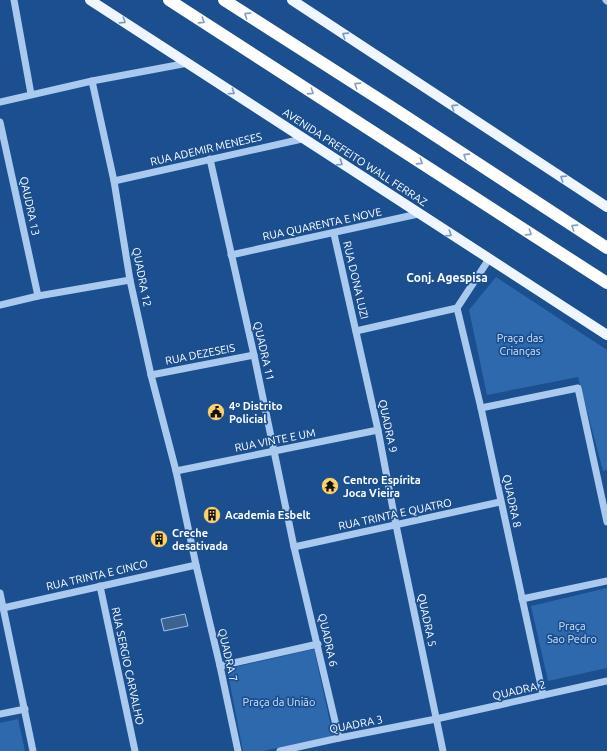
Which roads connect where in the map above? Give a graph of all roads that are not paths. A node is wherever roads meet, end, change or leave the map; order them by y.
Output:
1 (14, 0) edge
2 (90, 0) edge
3 (169, 0) edge
4 (224, 0) edge
5 (292, 0) edge
6 (188, 63) junction
7 (92, 81) junction
8 (31, 94) junction
9 (0, 102) edge
10 (0, 122) edge
11 (302, 139) junction
12 (210, 159) junction
13 (114, 181) junction
14 (607, 207) edge
15 (418, 214) junction
16 (334, 234) junction
17 (607, 248) edge
18 (231, 255) junction
19 (489, 260) junction
20 (130, 280) junction
21 (607, 283) edge
22 (38, 296) junction
23 (0, 305) edge
24 (457, 308) junction
25 (356, 331) junction
26 (607, 335) edge
27 (254, 355) junction
28 (151, 375) junction
29 (481, 408) junction
30 (378, 430) junction
31 (274, 451) junction
32 (176, 471) junction
33 (607, 478) edge
34 (599, 480) junction
35 (500, 502) junction
36 (607, 522) edge
37 (396, 525) junction
38 (294, 547) junction
39 (196, 565) junction
40 (607, 581) edge
41 (100, 586) junction
42 (0, 593) edge
43 (522, 598) junction
44 (3, 608) junction
45 (318, 644) junction
46 (220, 666) junction
47 (607, 681) edge
48 (543, 695) junction
49 (25, 709) junction
50 (0, 714) edge
51 (436, 720) junction
52 (339, 738) junction
53 (33, 751) edge
54 (135, 751) edge
55 (238, 751) edge
56 (280, 751) edge
57 (443, 751) edge

1 - 8 street
2 -> 6 main road, AVENIDA PREFEITO WALL FERRAZ
3 -> 21 highway
17 -> 4 highway
14 -> 5 main road
6 - 7 street
6 -> 11 main road, AVENIDA PREFEITO WALL FERRAZ
7 - 8 street
7 - 13 street, QUADRA 12
8 - 9 street
10 - 22 street, QAUDRA 13
11 - 12 street, RUA ADEMIR MENESES
11 -> 15 main road, AVENIDA PREFEITO WALL FERRAZ
12 - 13 street, RUA ADEMIR MENESES
12 - 18 street, QUADRA 11
13 - 20 street, QUADRA 12
15 - 16 street, RUA QUARENTA E NOVE
15 -> 19 main road, AVENIDA PREFEITO WALL FERRAZ
16 - 18 street, RUA QUARENTA E NOVE
16 - 25 street, RUA DONA LUZI
18 - 27 street, QUADRA 11
19 - 24 street
19 - 26 main road, AVENIDA PREFEITO WALL FERRAZ
20 - 22 street
20 - 28 street, QUADRA 12
22 - 23 street
24 - 25 street
24 - 29 street, QUADRA 8
25 - 30 street, QUADRA 9
27 - 28 street, RUA DEZESEIS
27 - 31 street, QUADRA 11
28 - 32 street, QUADRA 12
29 - 34 street
29 - 35 street, QUADRA 8
30 - 31 street, RUA VINTE E UM
30 - 37 street, QUADRA 9
31 - 32 street, RUA VINTE E UM
31 - 38 street, QUADRA 11
32 - 39 street, QUADRA 7
33 - 34 street
34 - 36 street
35 - 37 street, RUA TRINTA E QUATRO
35 - 43 street, QUADRA 8
37 - 38 street, RUA TRINTA E QUATRO
37 - 51 street, QUADRA 5
38 - 45 street, QUADRA 6
39 - 41 street, RUA TRINTA E CINCO
39 - 46 street, QUADRA 7
40 - 43 street
41 - 44 street, RUA TRINTA E CINCO
41 - 54 street, RUA SERGIO CARVALHO
42 - 44 street
43 - 48 street, QUADRA 8
44 - 49 street
45 - 46 street
45 - 52 street, QUADRA 6
46 - 55 street, QUADRA 7
47 - 48 street, QUADRA 2
48 - 51 street, QUADRA 2
49 - 50 street
49 - 53 street
51 - 52 street, QUADRA 3
51 - 57 street, QUADRA 5
52 - 56 street, QUADRA 3

